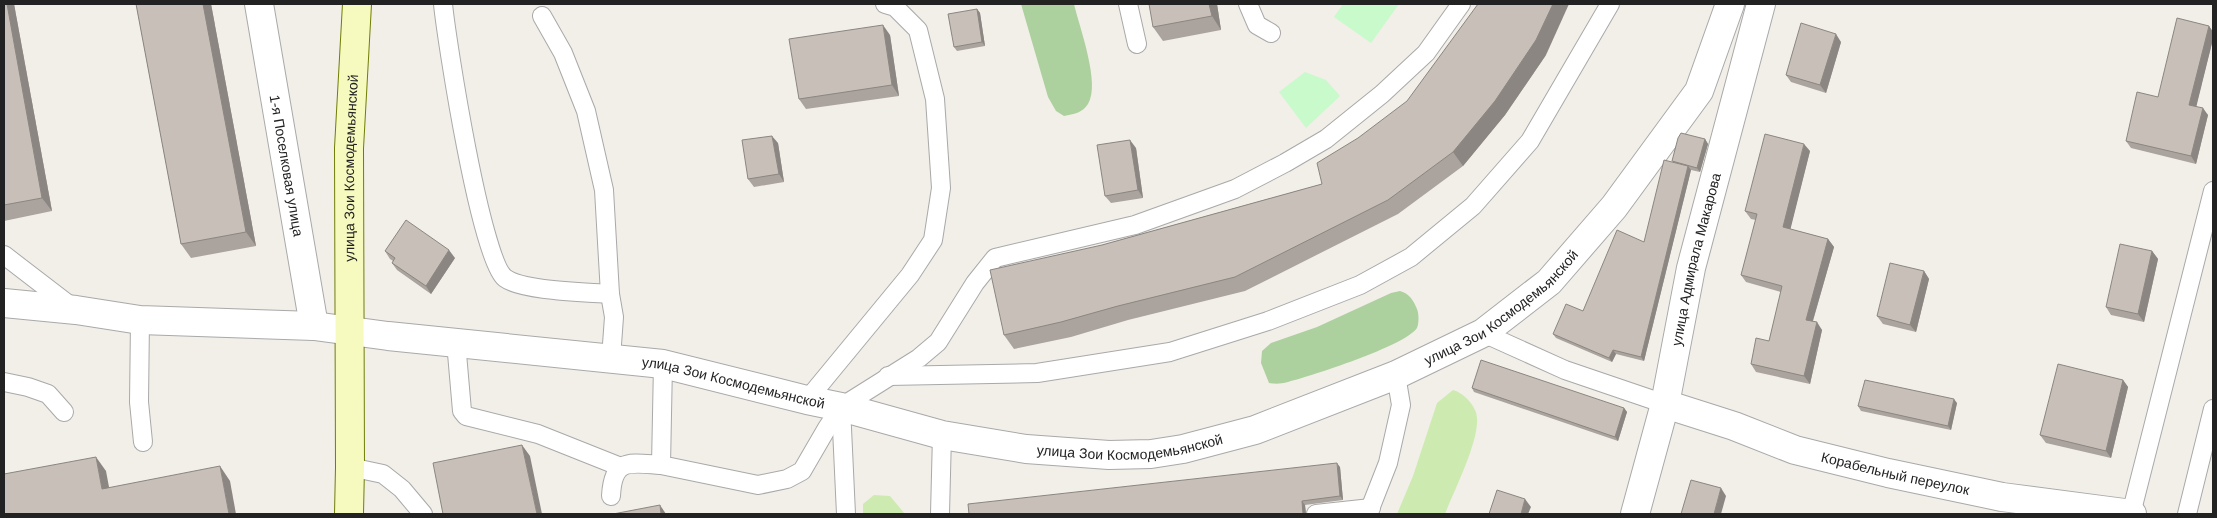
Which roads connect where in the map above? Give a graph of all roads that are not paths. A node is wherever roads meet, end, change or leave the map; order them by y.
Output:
1 (259, 4) edge
2 (357, 4) edge
3 (443, 4) edge
4 (885, 4) edge
5 (1128, 4) edge
6 (1248, 4) edge
7 (1461, 4) edge
8 (1610, 4) edge
9 (1730, 8) edge
10 (1758, 12) edge
11 (542, 16) dead end
12 (1271, 33) dead end
13 (1137, 44) dead end
14 (2213, 190) edge
15 (4, 255) edge
16 (610, 294) junction
17 (4, 303) edge
18 (76, 310) junction
19 (140, 320) junction
20 (314, 326) junction
21 (349, 331) junction
22 (1483, 333) junction
23 (456, 342) junction
24 (611, 358) junction
25 (663, 364) junction
26 (1396, 375) junction
27 (888, 376) junction
28 (4, 382) edge
29 (807, 400) junction
30 (1665, 404) junction
31 (841, 406) junction
32 (2213, 409) edge
33 (64, 412) dead end
34 (942, 435) junction
35 (143, 442) dead end
36 (661, 465) junction
37 (350, 467) junction
38 (621, 467) junction
39 (611, 496) dead end
40 (1370, 511) edge
41 (349, 514) edge
42 (423, 514) edge
43 (846, 514) edge
44 (940, 514) edge
45 (1316, 514) edge
46 (1635, 514) edge
47 (2132, 514) edge
48 (2187, 514) edge

1 - 20 street, 1-я Поселковая улица
2 - 21 main road, улица Зои Космодемьянской
3 - 16 lane
4 - 29 lane
5 - 13 lane
6 - 12 lane
7 - 27 lane
8 - 27 lane
9 - 10 street
9 - 22 street, улица Зои Космодемьянской
10 - 30 street, улица Адмирала Макарова
11 - 16 lane
14 - 47 lane
15 - 18 lane
16 - 24 lane
17 - 18 street
18 - 19 street
19 - 20 street
19 - 35 lane
20 - 21 street
21 - 23 street, улица Зои Космодемьянской
21 - 37 main road, улица Зои Космодемьянской
22 - 26 street, улица Зои Космодемьянской
22 - 30 lane
23 - 24 street, улица Зои Космодемьянской
23 - 38 lane
24 - 25 street, улица Зои Космодемьянской
25 - 29 street, улица Зои Космодемьянской
25 - 36 lane
26 - 34 street, улица Зои Космодемьянской
26 - 40 lane
27 - 31 lane
28 - 33 lane
29 - 31 street, улица Зои Космодемьянской
30 - 46 street, улица Адмирала Макарова
30 - 47 street, Корабельный переулок
31 - 34 street, улица Зои Космодемьянской
31 - 36 lane
31 - 43 lane
32 - 48 lane
34 - 44 lane
36 - 38 lane
37 - 41 main road, улица Зои Космодемьянской
37 - 42 lane
38 - 39 lane
40 - 45 lane

